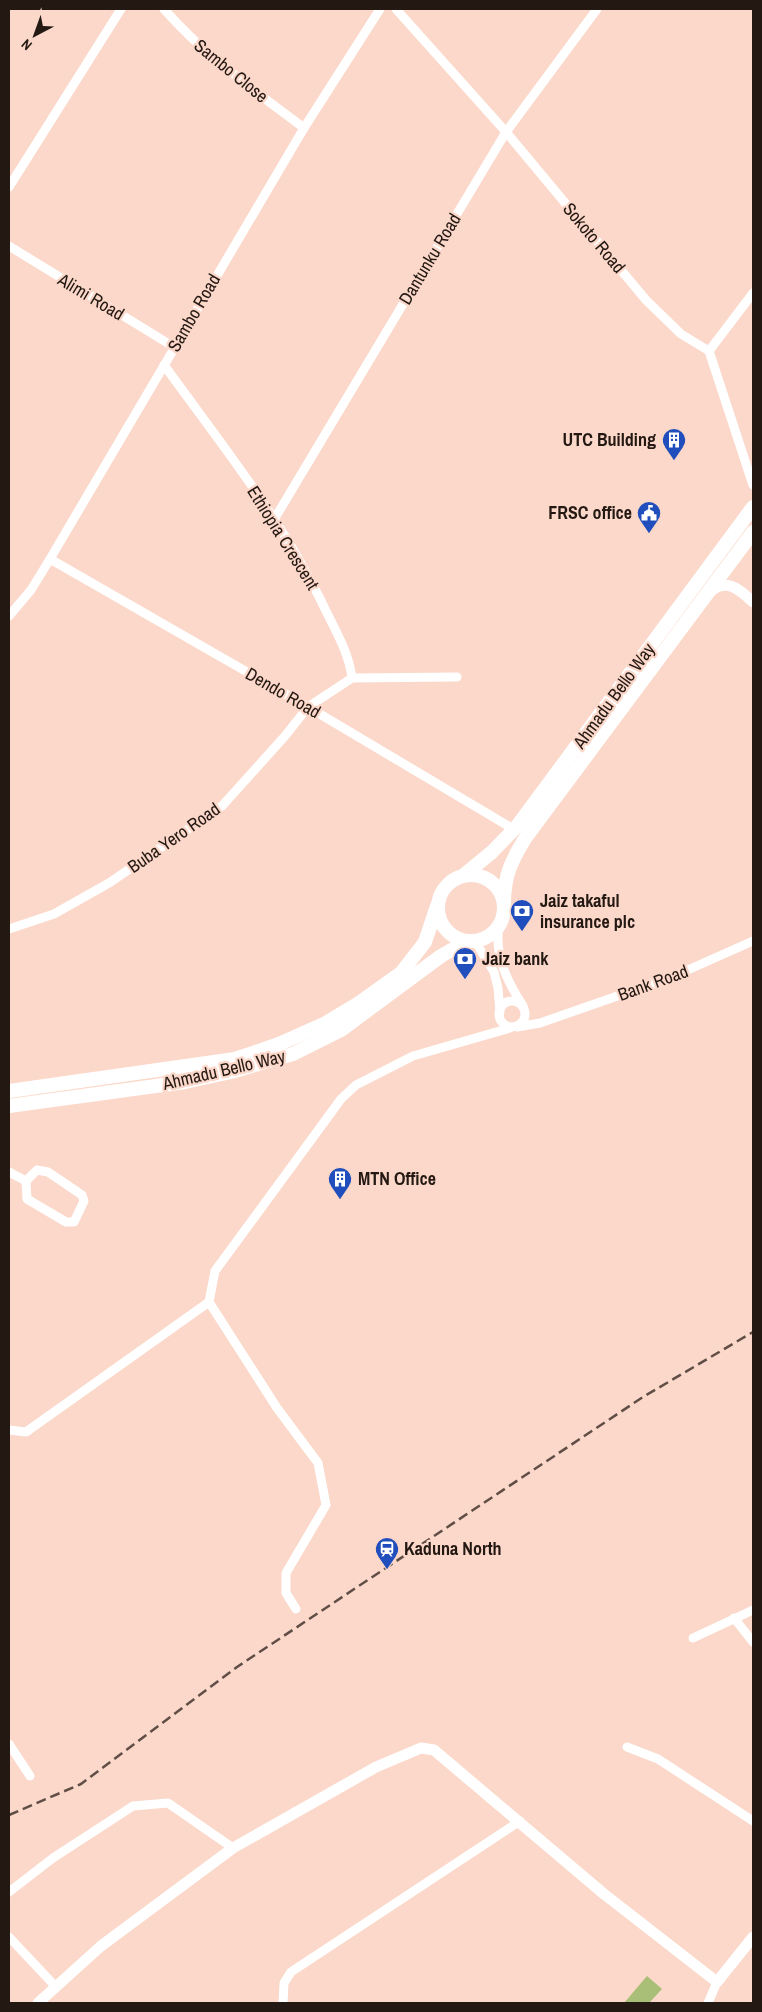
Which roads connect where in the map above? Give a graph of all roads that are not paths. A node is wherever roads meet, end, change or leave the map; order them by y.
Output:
1 (121, 9) edge
2 (164, 9) edge
3 (380, 9) edge
4 (396, 9) edge
5 (598, 9) edge
6 (304, 128) junction
7 (506, 132) junction
8 (9, 187) edge
9 (9, 246) edge
10 (753, 293) edge
11 (174, 347) junction
12 (709, 351) junction
13 (164, 365) junction
14 (753, 485) edge
15 (753, 507) edge
16 (275, 518) junction
17 (753, 532) edge
18 (50, 559) junction
19 (705, 597) junction
20 (753, 602) edge
21 (9, 616) edge
22 (457, 677) dead end
23 (352, 678) junction
24 (308, 707) junction
25 (515, 830) junction
26 (464, 875) junction
27 (504, 904) junction
28 (437, 906) junction
29 (499, 925) junction
30 (9, 929) edge
31 (471, 941) junction
32 (753, 941) edge
33 (524, 1008) junction
34 (500, 1014) junction
35 (550, 1020) junction
36 (513, 1028) junction
37 (483, 1035) junction
38 (9, 1091) edge
39 (9, 1106) edge
40 (9, 1172) edge
41 (26, 1181) junction
42 (209, 1302) junction
43 (9, 1430) edge
44 (296, 1609) dead end
45 (753, 1610) edge
46 (734, 1618) junction
47 (693, 1638) dead end
48 (753, 1642) edge
49 (9, 1744) edge
50 (627, 1747) dead end
51 (30, 1776) dead end
52 (753, 1820) edge
53 (520, 1821) junction
54 (233, 1848) junction
55 (9, 1892) edge
56 (753, 1937) edge
57 (9, 1938) edge
58 (717, 1982) junction
59 (56, 1987) junction
60 (38, 2003) edge
61 (283, 2003) edge
62 (708, 2003) edge

1 - 8 street
2 - 6 street, Sambo Close
3 - 6 street, Sambo Road
4 - 7 street, Sokoto Road
5 - 7 street, Dantunku Road
6 - 11 street, Sambo Road
7 - 12 street, Sokoto Road
7 - 16 street, Dantunku Road
9 - 11 street, Alimi Road
10 - 12 street
11 - 13 street, Sambo Road
12 - 14 street
13 - 16 street, Ethiopia Crescent
13 - 18 street, Sambo Road
15 - 25 main road, Ahmadu Bello Way
16 - 23 street, Ethiopia Crescent
17 - 19 main road, Ahmadu Bello Way
18 - 21 street, Sambo Road
18 - 24 street, Dendo Road
19 - 20 street
19 - 27 main road, Ahmadu Bello Way
22 - 23 street
23 - 24 street
24 - 25 street, Dendo Road
24 - 30 street, Buba Yero Road
25 - 26 main road, Ahmadu Bello Way
26 - 27 main road
26 - 28 main road
27 - 29 main road
28 - 31 main road
28 - 38 main road, Ahmadu Bello Way
29 - 31 main road
29 - 33 street
31 - 34 street
31 - 39 main road, Ahmadu Bello Way
32 - 35 street, Bank Road
33 - 34 street
33 - 35 street
33 - 36 street
34 - 36 street
34 - 37 street
35 - 36 street, Bank Road
36 - 37 street, Bank Road
37 - 42 street, Bank Road
40 - 41 street
41 - 41 street
42 - 43 street
42 - 44 street
45 - 46 street
46 - 47 street
46 - 48 street
49 - 51 street
50 - 52 street
53 - 54 street
53 - 58 street
53 - 61 street
54 - 55 street
54 - 59 street
56 - 58 street
57 - 59 street
58 - 62 street
59 - 60 street

